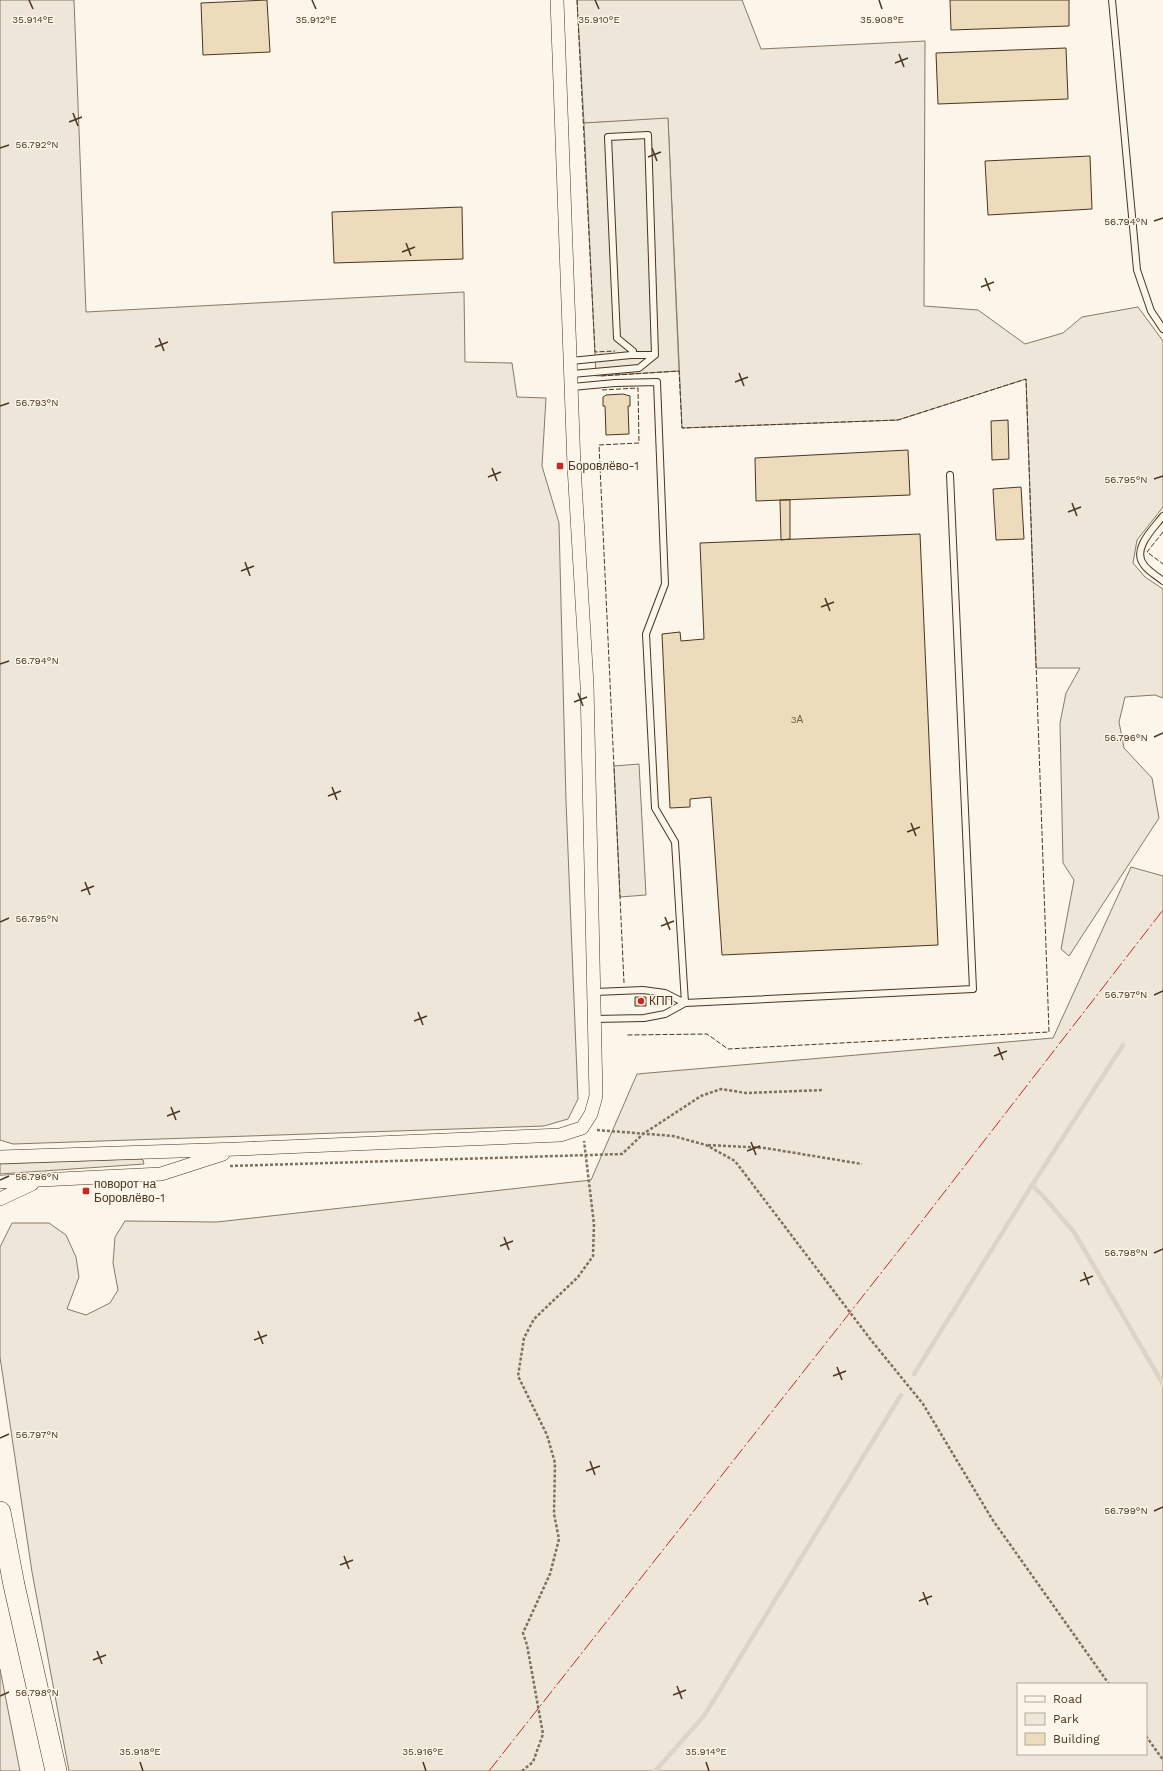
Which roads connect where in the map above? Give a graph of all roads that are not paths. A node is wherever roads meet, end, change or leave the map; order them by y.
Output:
1 (557, 0) edge
2 (1112, 0) edge
3 (1163, 329) edge
4 (655, 354) junction
5 (631, 355) junction
6 (571, 361) junction
7 (572, 380) junction
8 (950, 475) dead end
9 (1163, 516) edge
10 (1163, 581) edge
11 (594, 992) junction
12 (685, 1002) junction
13 (595, 1019) junction
14 (238, 1149) junction
15 (2, 1155) edge
16 (37, 1181) junction
17 (0, 1182) edge
18 (0, 1199) edge
19 (0, 1512) edge
20 (56, 1771) edge

1 - 6 street
2 - 3 lane
4 - 5 lane
4 - 5 lane
4 - 7 lane
5 - 6 lane
6 - 7 street
7 - 11 street
7 - 12 lane
8 - 12 lane
9 - 10 lane
11 - 12 lane
11 - 13 street
12 - 13 lane
13 - 14 street
14 - 15 street
14 - 16 street
16 - 17 street
16 - 18 street
19 - 20 main road

